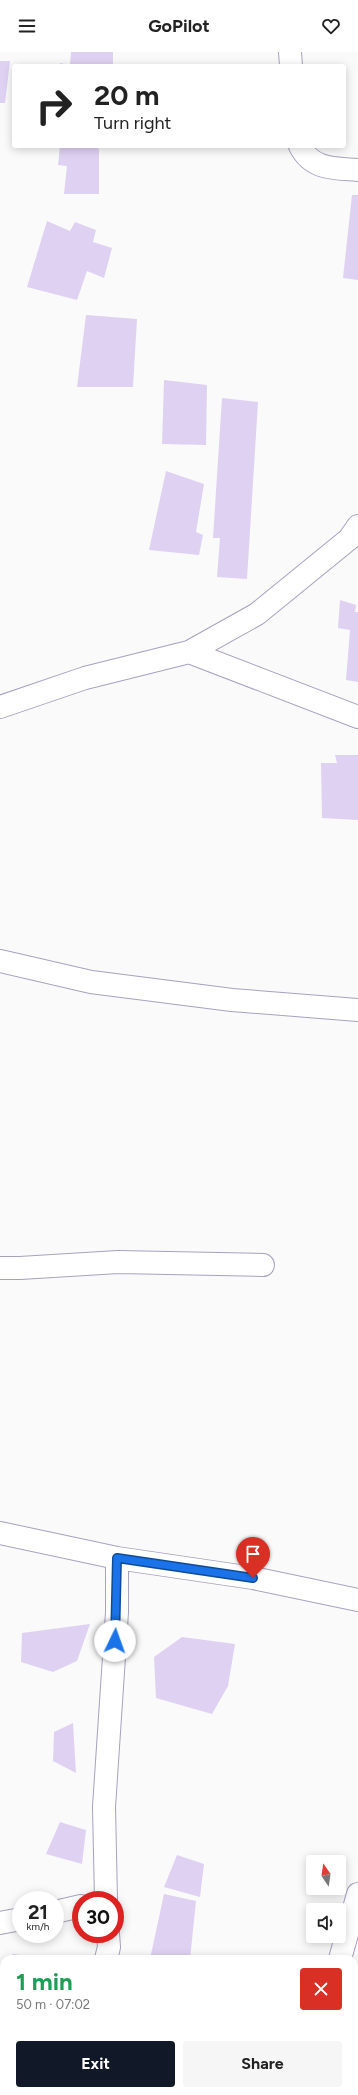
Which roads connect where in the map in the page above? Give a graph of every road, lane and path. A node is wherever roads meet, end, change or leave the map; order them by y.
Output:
1 (290, 52) edge
2 (291, 64) edge
3 (302, 148) edge
4 (358, 170) edge
5 (358, 526) edge
6 (189, 652) junction
7 (0, 707) edge
8 (358, 717) edge
9 (0, 962) edge
10 (358, 1010) edge
11 (263, 1265) dead end
12 (0, 1268) edge
13 (0, 1533) edge
14 (117, 1558) junction
15 (358, 1600) edge
16 (106, 1891) edge
17 (358, 1894) edge
18 (12, 1921) edge
19 (0, 1923) edge
20 (109, 1943) edge
21 (107, 1955) edge
22 (341, 1955) edge

1 - 2 street
3 - 4 street
5 - 6 street
6 - 7 street
6 - 8 street
9 - 10 street
11 - 12 street
13 - 14 street
14 - 15 street
14 - 16 street
17 - 22 street
18 - 19 street
20 - 21 street

